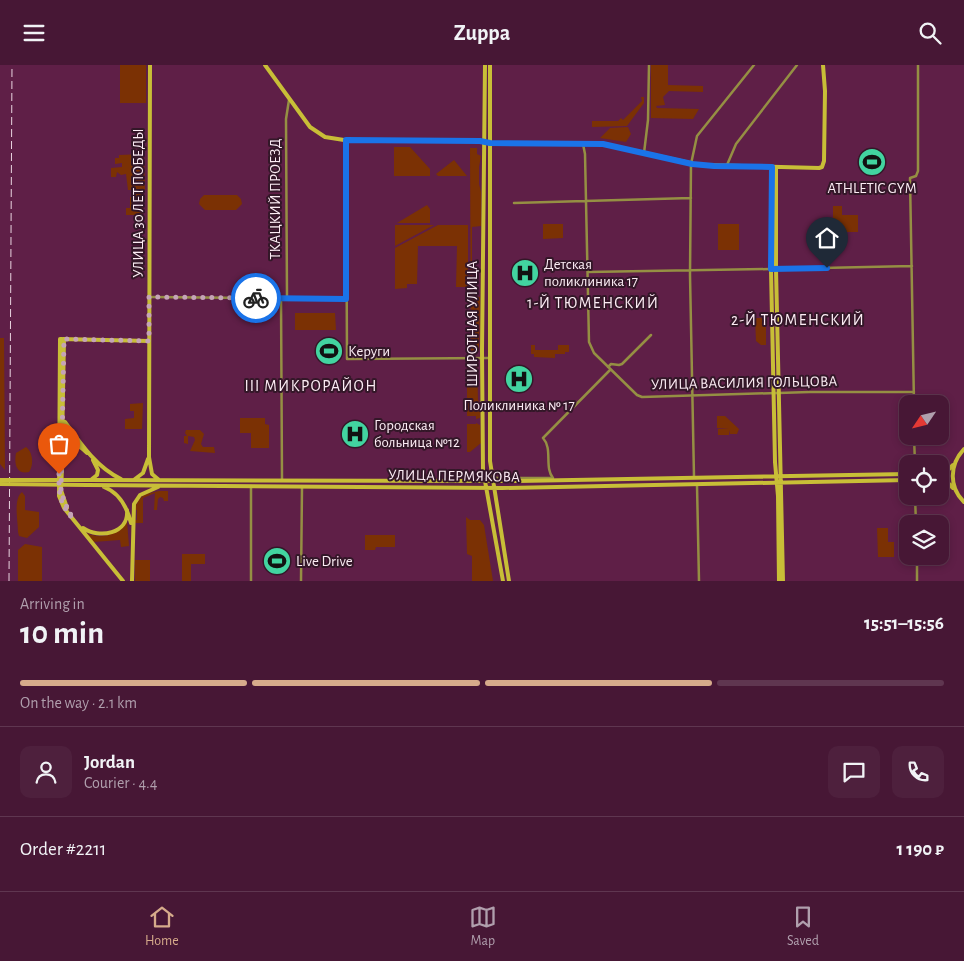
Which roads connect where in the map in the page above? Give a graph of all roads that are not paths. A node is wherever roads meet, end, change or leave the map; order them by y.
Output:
1 (150, 65) edge
2 (265, 65) edge
3 (485, 65) edge
4 (490, 65) edge
5 (649, 65) edge
6 (754, 65) edge
7 (797, 65) edge
8 (823, 65) edge
9 (918, 65) edge
10 (289, 100) junction
11 (346, 140) junction
12 (484, 142) junction
13 (490, 143) junction
14 (582, 143) junction
15 (644, 153) junction
16 (692, 164) junction
17 (726, 167) junction
18 (774, 167) junction
19 (691, 198) junction
20 (586, 201) junction
21 (514, 203) dead end
22 (912, 266) junction
23 (774, 269) junction
24 (690, 270) junction
25 (588, 272) junction
26 (149, 297) junction
27 (281, 298) junction
28 (288, 299) junction
29 (346, 299) junction
30 (651, 335) dead end
31 (149, 341) junction
32 (482, 358) junction
33 (490, 358) junction
34 (609, 368) junction
35 (914, 392) joint
36 (774, 394) junction
37 (779, 394) junction
38 (693, 396) junction
39 (61, 420) junction
40 (964, 450) edge
41 (86, 451) junction
42 (62, 453) junction
43 (149, 457) junction
44 (956, 461) junction
45 (949, 469) edge
46 (491, 472) junction
47 (549, 473) junction
48 (899, 474) edge
49 (778, 476) junction
50 (694, 477) junction
51 (545, 478) junction
52 (553, 478) junction
53 (630, 478) junction
54 (0, 479) edge
55 (622, 479) junction
56 (89, 480) junction
57 (126, 480) junction
58 (133, 480) junction
59 (161, 480) junction
60 (282, 480) junction
61 (559, 480) junction
62 (899, 480) edge
63 (485, 481) junction
64 (492, 481) junction
65 (778, 482) junction
66 (0, 484) edge
67 (949, 484) edge
68 (98, 485) junction
69 (697, 485) junction
70 (164, 486) junction
71 (251, 486) junction
72 (621, 486) junction
73 (630, 486) junction
74 (302, 487) junction
75 (487, 488) junction
76 (493, 488) junction
77 (956, 492) junction
78 (964, 502) edge
79 (126, 510) junction
80 (74, 520) junction
81 (132, 530) junction
82 (917, 565) edge
83 (123, 581) edge
84 (132, 581) edge
85 (251, 581) edge
86 (301, 581) edge
87 (503, 581) edge
88 (509, 581) edge
89 (699, 581) edge
90 (781, 581) edge
91 (917, 581) edge

1 - 26 main road, УЛИЦА 30 ЛЕТ ПОБЕДЫ
2 - 10 main road
3 - 12 main road, ШИРОТНАЯ УЛИЦА
4 - 13 main road, ШИРОТНАЯ УЛИЦА
5 - 15 street
6 - 16 street
7 - 17 street
8 - 18 main road
9 - 22 street
10 - 11 main road
10 - 28 street, ТКАЦКИЙ ПРОЕЗД
11 - 12 main road
11 - 29 street
12 - 13 main road
12 - 32 main road, ШИРОТНАЯ УЛИЦА
13 - 14 main road
13 - 33 main road, ШИРОТНАЯ УЛИЦА
14 - 15 main road
14 - 20 street, УЛИЦА ВАСИЛИЯ ГОЛЬЦОВА
15 - 16 main road
16 - 17 main road
16 - 19 street
17 - 18 main road
18 - 23 main road
19 - 20 street
19 - 24 street
20 - 21 street
20 - 25 street, УЛИЦА ВАСИЛИЯ ГОЛЬЦОВА
22 - 23 street
22 - 35 street
23 - 24 street
23 - 36 main road
23 - 37 main road
24 - 25 street
24 - 38 street
25 - 34 street, УЛИЦА ВАСИЛИЯ ГОЛЬЦОВА
26 - 27 street
26 - 31 main road, УЛИЦА 30 ЛЕТ ПОБЕДЫ
27 - 28 street
27 - 60 street
28 - 29 street
29 - 32 street
30 - 34 street
31 - 39 main road
31 - 43 main road, УЛИЦА 30 ЛЕТ ПОБЕДЫ
32 - 33 street
32 - 63 main road, ШИРОТНАЯ УЛИЦА
33 - 46 main road, ШИРОТНАЯ УЛИЦА
34 - 38 street, УЛИЦА ВАСИЛИЯ ГОЛЬЦОВА
34 - 47 street
35 - 37 street, УЛИЦА ВАСИЛИЯ ГОЛЬЦОВА
36 - 37 street, УЛИЦА ВАСИЛИЯ ГОЛЬЦОВА
36 - 38 street, УЛИЦА ВАСИЛИЯ ГОЛЬЦОВА
36 - 49 main road
37 - 49 main road
38 - 50 street
39 - 41 main road
39 - 42 main road
39 - 57 main road
39 - 80 main road
40 - 44 main road
41 - 42 main road
41 - 56 main road
42 - 80 main road
43 - 58 main road
43 - 59 main road
44 - 45 main road
44 - 77 main road
46 - 51 street, УЛИЦА ПЕРМЯКОВА
46 - 64 main road, ШИРОТНАЯ УЛИЦА
47 - 51 street
47 - 52 street
48 - 49 main road, УЛИЦА ПЕРМЯКОВА
49 - 50 main road, УЛИЦА ПЕРМЯКОВА
49 - 65 main road
50 - 53 main road, УЛИЦА ПЕРМЯКОВА
51 - 52 street, УЛИЦА ПЕРМЯКОВА
52 - 61 street, УЛИЦА ПЕРМЯКОВА
53 - 55 main road, УЛИЦА ПЕРМЯКОВА
53 - 73 main road
54 - 56 main road, УЛИЦА ПЕРМЯКОВА, bridge
55 - 61 main road, УЛИЦА ПЕРМЯКОВА
55 - 72 main road
56 - 57 main road, УЛИЦА ПЕРМЯКОВА
57 - 58 main road, УЛИЦА ПЕРМЯКОВА
58 - 59 main road, УЛИЦА ПЕРМЯКОВА
59 - 60 main road, УЛИЦА ПЕРМЯКОВА
60 - 63 main road, УЛИЦА ПЕРМЯКОВА
61 - 64 main road, УЛИЦА ПЕРМЯКОВА
62 - 65 main road, УЛИЦА ПЕРМЯКОВА
63 - 64 main road, УЛИЦА ПЕРМЯКОВА
63 - 75 main road, ШИРОТНАЯ УЛИЦА
64 - 76 main road, ШИРОТНАЯ УЛИЦА
65 - 69 main road, УЛИЦА ПЕРМЯКОВА
65 - 90 main road
66 - 68 main road, УЛИЦА ПЕРМЯКОВА, bridge
67 - 77 main road
68 - 70 main road, УЛИЦА ПЕРМЯКОВА
68 - 79 main road
69 - 73 main road, УЛИЦА ПЕРМЯКОВА
69 - 89 street
70 - 71 main road, УЛИЦА ПЕРМЯКОВА
70 - 81 main road
71 - 74 main road, УЛИЦА ПЕРМЯКОВА
71 - 85 street
72 - 73 main road, УЛИЦА ПЕРМЯКОВА
72 - 76 main road, УЛИЦА ПЕРМЯКОВА
74 - 75 main road, УЛИЦА ПЕРМЯКОВА
74 - 86 street
75 - 76 main road, УЛИЦА ПЕРМЯКОВА
75 - 87 main road, ШИРОТНАЯ УЛИЦА
76 - 88 main road, ШИРОТНАЯ УЛИЦА
77 - 78 main road
79 - 80 main road
79 - 81 main road
80 - 83 main road
81 - 84 main road
82 - 91 street

